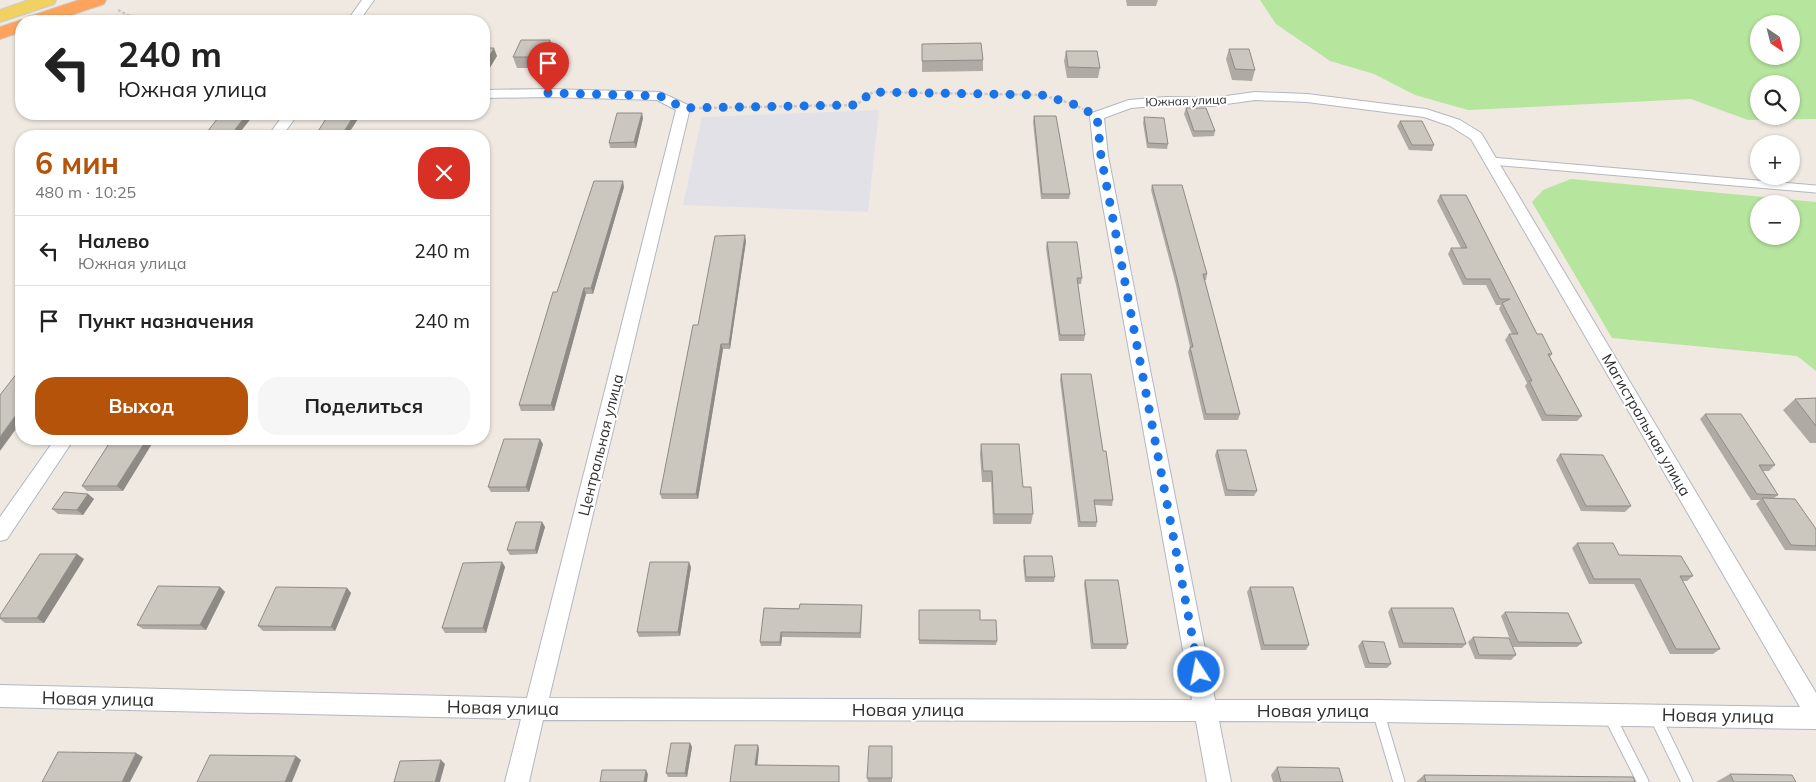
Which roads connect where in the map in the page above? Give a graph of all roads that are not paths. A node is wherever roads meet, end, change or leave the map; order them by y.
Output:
1 (47, 0) edge
2 (97, 0) edge
3 (368, 0) edge
4 (53, 15) edge
5 (357, 15) edge
6 (0, 16) edge
7 (15, 28) edge
8 (0, 33) edge
9 (490, 94) edge
10 (1476, 136) joint
11 (1491, 161) junction
12 (1816, 189) edge
13 (62, 445) edge
14 (0, 533) edge
15 (0, 696) edge
16 (536, 709) junction
17 (1207, 711) junction
18 (1378, 711) junction
19 (1609, 714) junction
20 (1654, 715) junction
21 (1816, 716) edge
22 (518, 782) edge
23 (1219, 782) edge
24 (1400, 782) edge
25 (1643, 782) edge
26 (1687, 782) edge

1 - 6 main road
2 - 4 highway
3 - 5 street
7 - 8 highway
9 - 16 street, Центральная улица
10 - 11 street, Магистральная улица
10 - 17 street, Южная улица
11 - 12 lane
11 - 21 street, Магистральная улица
13 - 14 street
15 - 16 street, Новая улица
16 - 17 street, Новая улица
16 - 22 street, Центральная улица
17 - 18 street, Новая улица
17 - 23 street
18 - 19 street, Новая улица
18 - 24 lane
19 - 20 street, Новая улица
19 - 25 lane
20 - 21 street, Новая улица
20 - 26 lane

